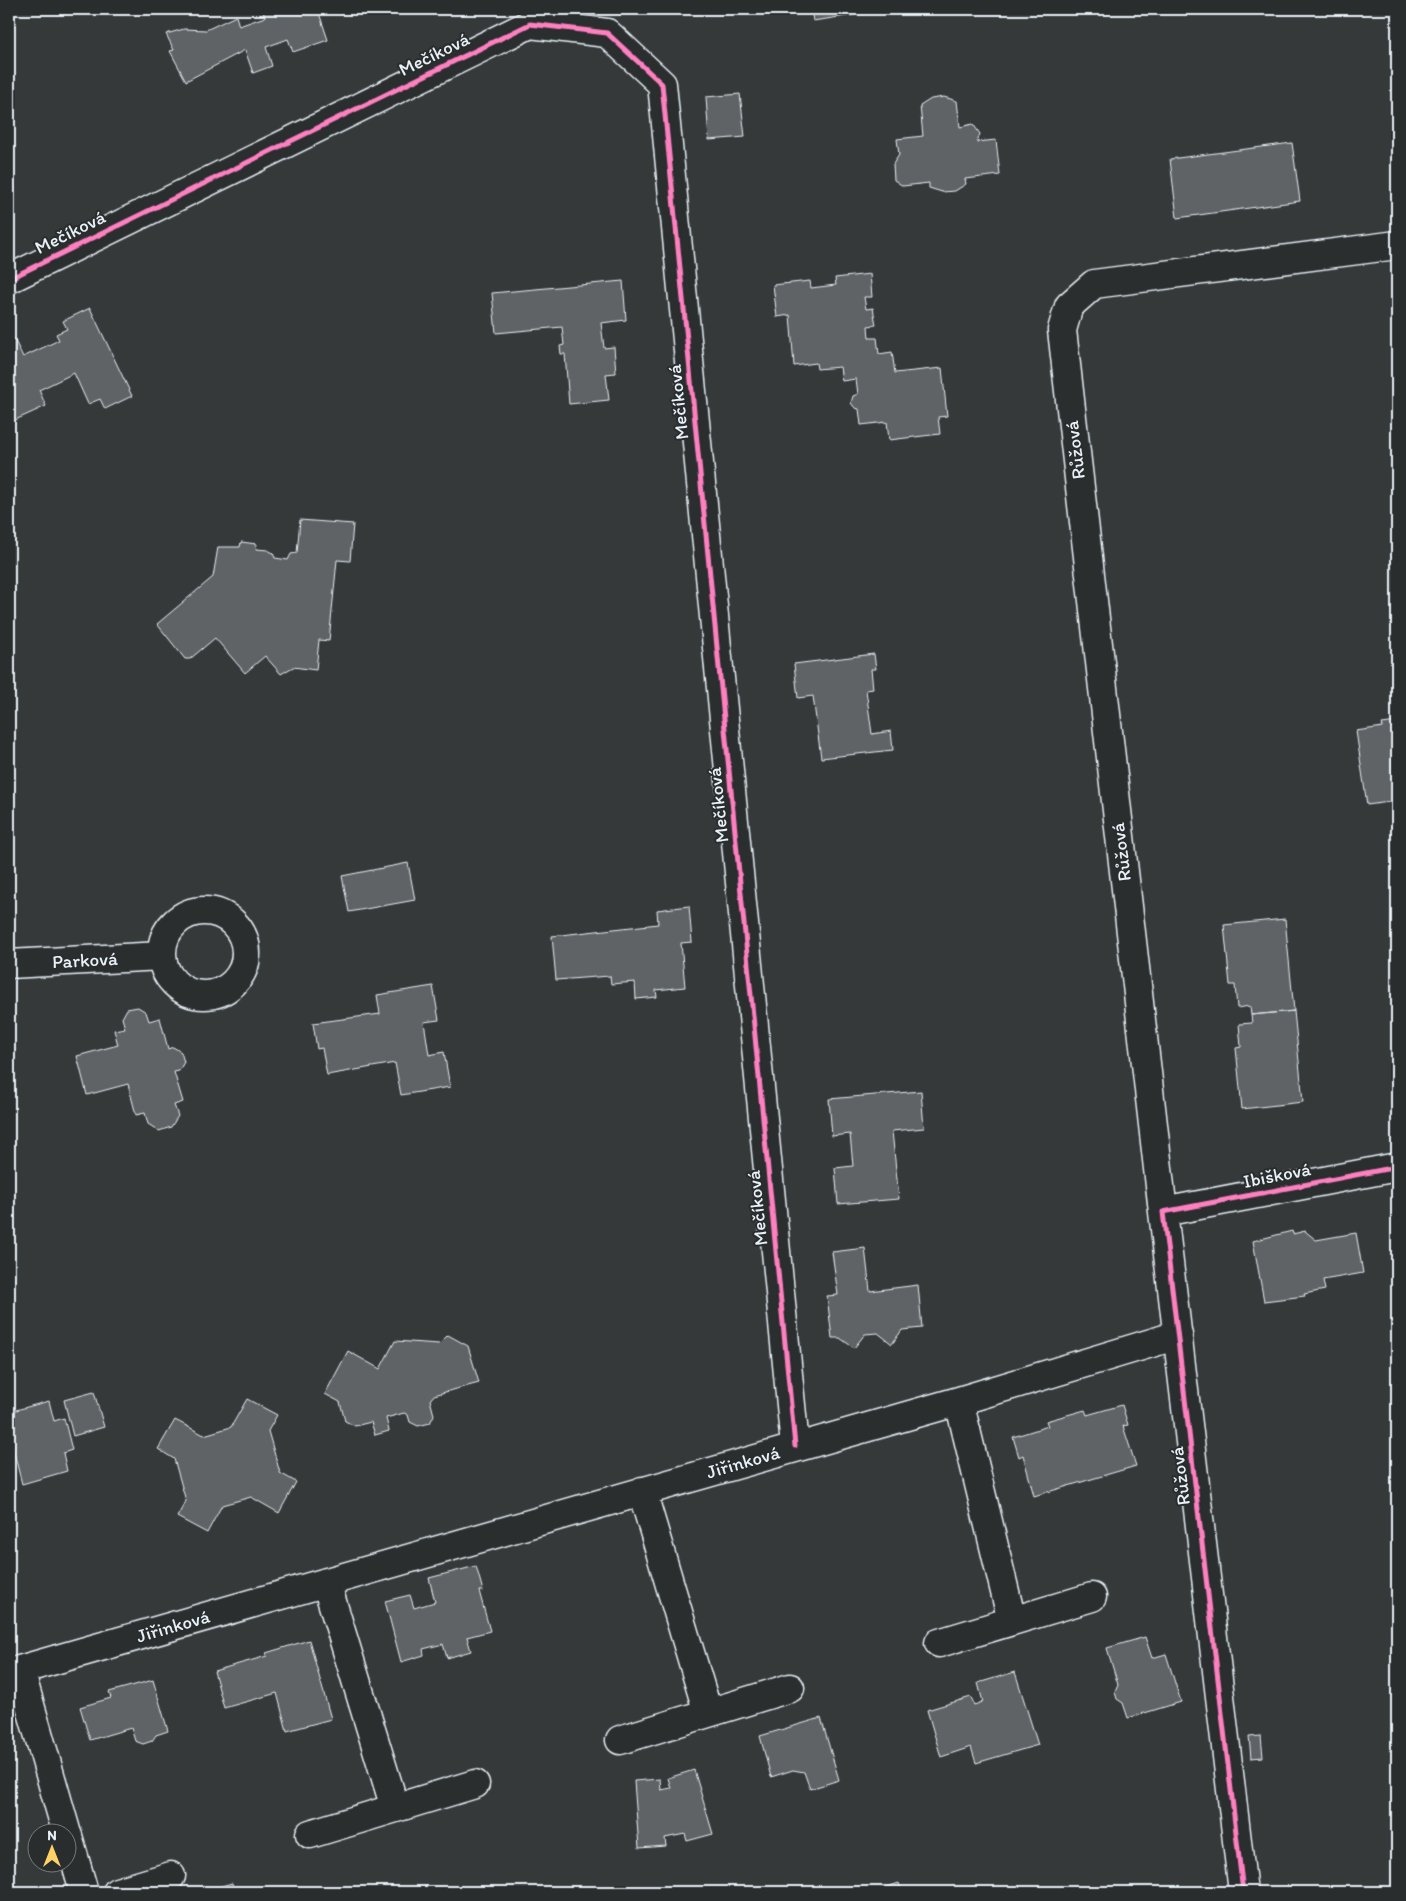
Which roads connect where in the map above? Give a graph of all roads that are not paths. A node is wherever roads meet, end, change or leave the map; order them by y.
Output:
1 (1397, 245) edge
2 (9, 279) edge
3 (162, 956) dead end
4 (9, 964) edge
5 (1397, 1167) edge
6 (1162, 1212) junction
7 (1178, 1335) junction
8 (959, 1401) junction
9 (795, 1446) junction
10 (642, 1491) junction
11 (326, 1582) junction
12 (1092, 1597) dead end
13 (1012, 1621) junction
14 (939, 1643) dead end
15 (14, 1671) edge
16 (790, 1688) dead end
17 (708, 1713) junction
18 (620, 1740) dead end
19 (475, 1784) dead end
20 (395, 1808) junction
21 (64, 1824) edge
22 (310, 1834) dead end
23 (78, 1872) edge
24 (171, 1876) dead end
25 (84, 1892) edge
26 (117, 1892) edge
27 (1244, 1892) edge

1 - 6 street, Růžová
2 - 9 street, Mečíková
3 - 4 street, Parková
5 - 6 street, Ibišková
6 - 7 street, Růžová
7 - 8 street, Jiřinková
7 - 27 street, Růžová
8 - 9 street, Jiřinková
8 - 13 street
9 - 10 street, Jiřinková
10 - 11 street, Jiřinková
10 - 17 street
11 - 15 street, Jiřinková
11 - 20 street
12 - 13 street
13 - 14 street
15 - 21 street, Jiřinková
16 - 17 street
17 - 18 street
19 - 20 street
20 - 22 street
23 - 25 street, Jiřinková
24 - 26 street

